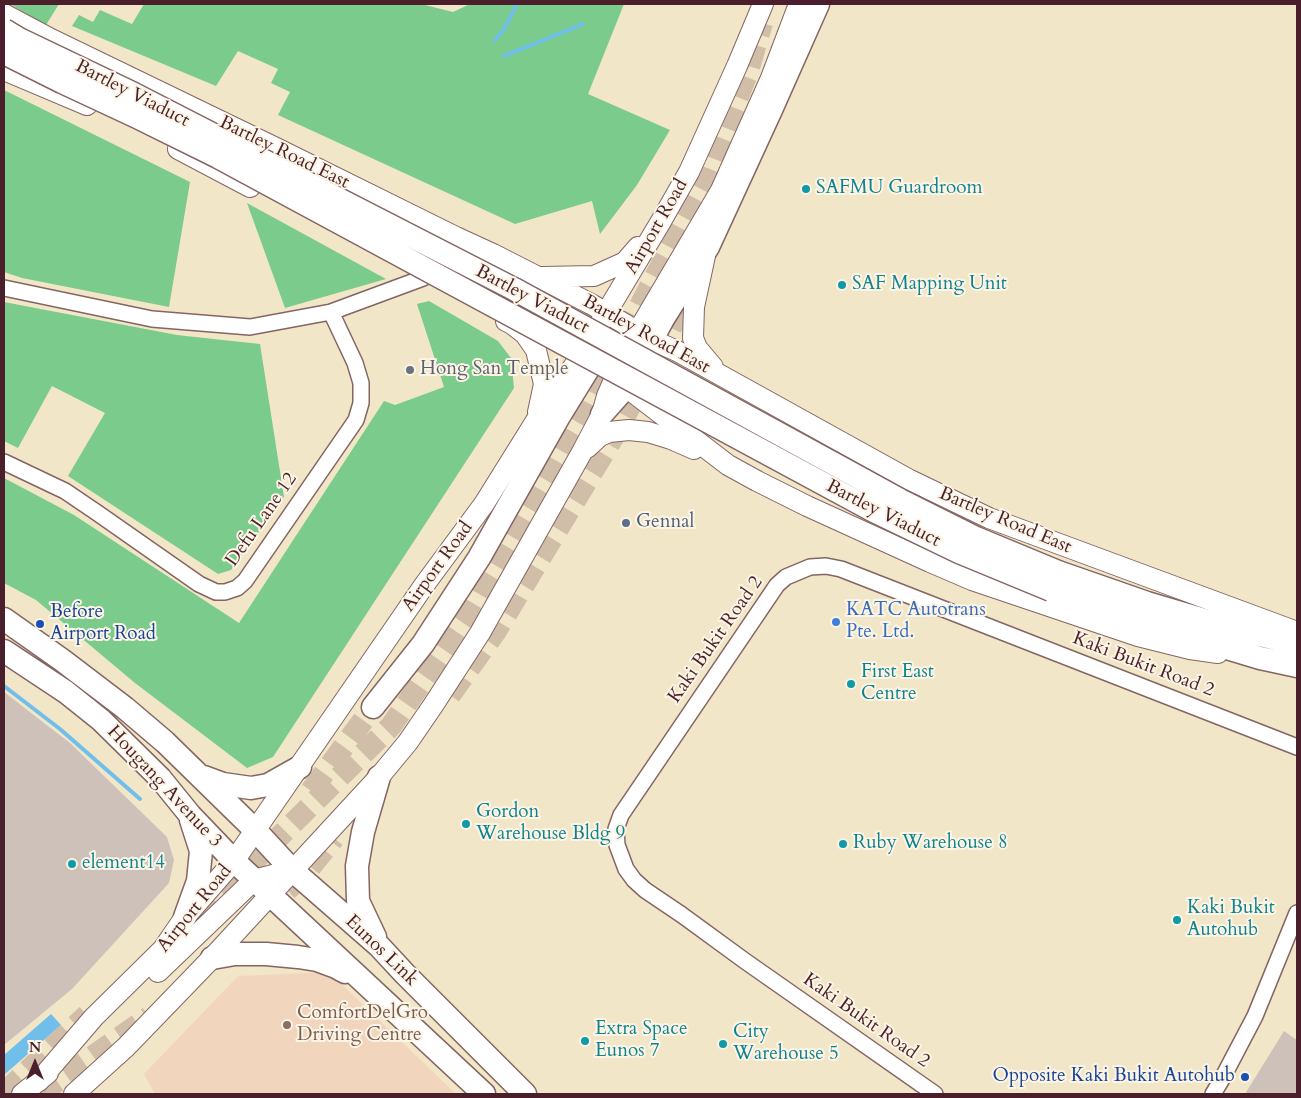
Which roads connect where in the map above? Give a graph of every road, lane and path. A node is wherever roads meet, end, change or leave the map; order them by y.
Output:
1 (763, 4) edge
2 (798, 4) edge
3 (818, 4) edge
4 (4, 14) edge
5 (4, 30) edge
6 (4, 53) edge
7 (4, 70) edge
8 (262, 142) junction
9 (236, 179) junction
10 (660, 223) junction
11 (708, 247) junction
12 (538, 277) junction
13 (411, 278) junction
14 (4, 288) edge
15 (331, 312) junction
16 (606, 313) junction
17 (645, 335) junction
18 (584, 363) junction
19 (721, 376) junction
20 (620, 383) junction
21 (602, 414) joint
22 (537, 419) junction
23 (582, 452) junction
24 (4, 462) edge
25 (728, 465) junction
26 (1055, 581) junction
27 (4, 620) edge
28 (1297, 632) edge
29 (1297, 644) edge
30 (4, 651) edge
31 (1260, 658) junction
32 (1297, 666) edge
33 (372, 707) tunnel mouth
34 (1297, 747) edge
35 (300, 767) junction
36 (199, 775) junction
37 (379, 777) junction
38 (190, 815) junction
39 (256, 830) junction
40 (234, 861) junction
41 (292, 870) junction
42 (254, 880) junction
43 (270, 894) junction
44 (1297, 913) edge
45 (186, 917) junction
46 (378, 946) junction
47 (212, 958) junction
48 (368, 985) junction
49 (39, 1081) junction
50 (22, 1094) edge
51 (74, 1094) edge
52 (484, 1094) edge
53 (526, 1094) edge
54 (935, 1094) edge
55 (1213, 1094) edge

1 - 10 main road, Airport Road
2 - 17 main road, Airport Road
3 - 11 highway
4 - 8 main road, Bartley Road East
5 - 26 highway, Bartley Viaduct, bridge
6 - 26 highway, Bartley Viaduct, bridge
7 - 9 main road
8 - 9 main road
8 - 12 main road, Bartley Road East
9 - 13 main road
10 - 12 main road
10 - 16 main road, Airport Road
11 - 17 highway
11 - 19 main road
12 - 16 main road, Bartley Road East
13 - 15 street
13 - 22 main road
14 - 15 street
15 - 24 street, Defu Lane 12
16 - 17 main road, Bartley Road East
16 - 18 main road, Airport Road
17 - 18 highway
17 - 19 main road, Bartley Road East
17 - 20 highway
18 - 20 main road
18 - 22 main road, Airport Road
18 - 33 highway
19 - 28 main road, Bartley Road East
20 - 21 highway
20 - 25 main road
21 - 23 main road
22 - 35 main road, Airport Road
23 - 25 main road
23 - 37 main road
25 - 31 main road
26 - 29 highway, Bartley Road East
26 - 31 highway
27 - 36 highway, Hougang Avenue 3
30 - 38 highway, Hougang Avenue 3
31 - 32 highway
34 - 54 street, Kaki Bukit Road 2
35 - 36 highway
35 - 39 main road, Airport Road
36 - 39 highway, Hougang Avenue 3
37 - 41 main road
37 - 46 highway
38 - 40 highway, Hougang Avenue 3
38 - 45 highway
39 - 40 main road, Airport Road
39 - 41 highway, Eunos Link
40 - 42 highway, Hougang Avenue 3
40 - 45 main road, Airport Road
41 - 42 main road, Airport Road
41 - 43 main road
41 - 46 highway, Eunos Link
42 - 43 highway, Hougang Avenue 3
42 - 49 main road, Airport Road
43 - 47 main road
43 - 48 highway, Eunos Link
44 - 55 street
45 - 49 main road, Airport Road
46 - 53 highway, Eunos Link
47 - 48 highway
47 - 51 main road
48 - 52 highway, Eunos Link
49 - 50 main road, Airport Road

